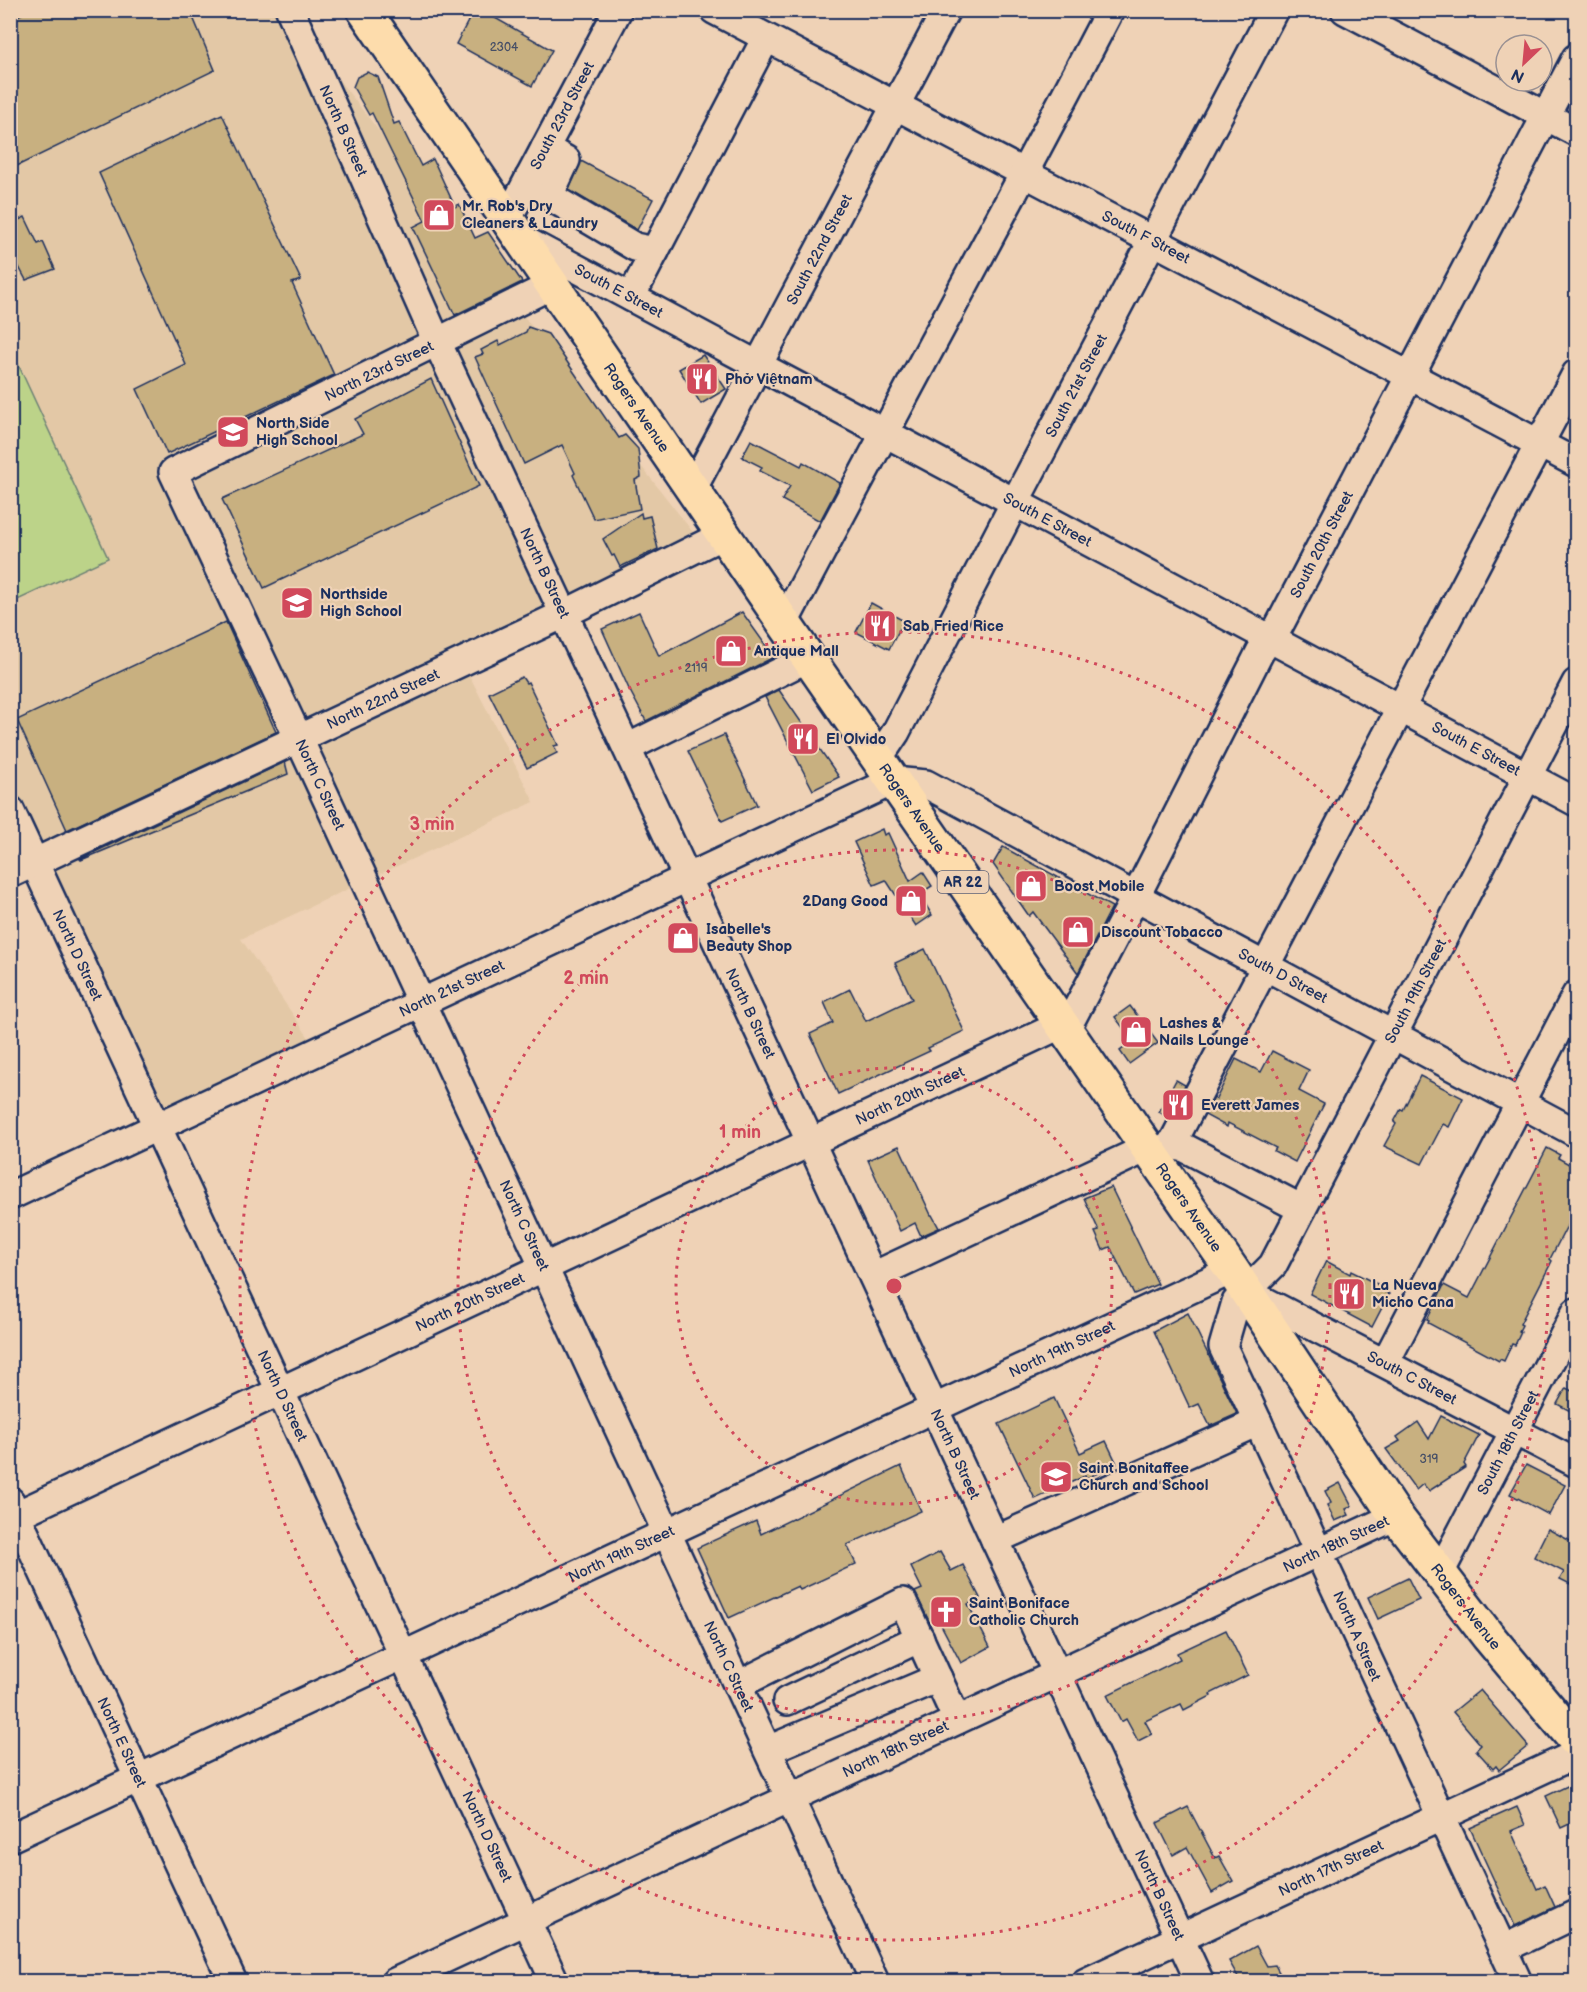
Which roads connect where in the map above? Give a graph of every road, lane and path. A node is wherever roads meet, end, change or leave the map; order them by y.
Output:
1 (290, 10) edge
2 (364, 10) edge
3 (618, 10) edge
4 (714, 10) edge
5 (946, 10) edge
6 (1110, 10) edge
7 (1274, 10) edge
8 (1345, 10) edge
9 (766, 38) junction
10 (1576, 58) edge
11 (896, 106) junction
12 (1546, 116) junction
13 (1576, 132) edge
14 (545, 148) junction
15 (1025, 174) junction
16 (529, 178) junction
17 (549, 196) junction
18 (514, 229) junction
19 (1152, 241) junction
20 (655, 251) junction
21 (552, 285) junction
22 (631, 297) junction
23 (437, 342) junction
24 (758, 364) junction
25 (1576, 374) edge
26 (1409, 376) junction
27 (884, 432) junction
28 (1540, 444) junction
29 (1576, 464) edge
30 (173, 471) joint
31 (692, 490) junction
32 (1015, 502) junction
33 (723, 535) junction
34 (564, 614) junction
35 (784, 623) junction
36 (1269, 639) junction
37 (808, 658) junction
38 (1576, 683) edge
39 (1400, 708) junction
40 (298, 737) junction
41 (627, 748) junction
42 (886, 770) junction
43 (1528, 776) junction
44 (1576, 802) edge
45 (10, 810) edge
46 (35, 862) junction
47 (10, 874) edge
48 (688, 879) junction
49 (1137, 896) junction
50 (1265, 965) junction
51 (1576, 995) edge
52 (422, 1003) junction
53 (1061, 1024) junction
54 (1393, 1034) junction
55 (1521, 1102) junction
56 (157, 1126) junction
57 (1576, 1132) edge
58 (812, 1143) junction
59 (1157, 1150) junction
60 (10, 1196) edge
61 (1302, 1209) junction
62 (545, 1268) junction
63 (873, 1275) junction
64 (1240, 1281) junction
65 (1576, 1312) edge
66 (1385, 1363) junction
67 (280, 1392) junction
68 (934, 1408) junction
69 (1258, 1422) junction
70 (1514, 1431) junction
71 (1576, 1463) edge
72 (13, 1512) edge
73 (1396, 1516) junction
74 (668, 1533) junction
75 (995, 1540) junction
76 (1319, 1552) junction
77 (1440, 1573) junction
78 (920, 1638) junction
79 (402, 1656) junction
80 (772, 1668) junction
81 (1057, 1674) junction
82 (938, 1678) junction
83 (738, 1685) junction
84 (787, 1701) junction
85 (957, 1720) junction
86 (802, 1735) junction
87 (1576, 1741) edge
88 (768, 1750) junction
89 (1576, 1754) edge
90 (138, 1778) junction
91 (790, 1797) junction
92 (1441, 1817) junction
93 (10, 1838) edge
94 (1576, 1914) edge
95 (526, 1920) junction
96 (1180, 1938) junction
97 (1503, 1949) junction
98 (233, 1982) edge
99 (395, 1982) edge
100 (555, 1982) edge
101 (875, 1982) edge
102 (1086, 1982) edge
103 (1200, 1982) edge
104 (1518, 1982) edge

1 - 23 street, North B Street
2 - 18 main road, Rogers Avenue / AR 22
3 - 14 street, South 23rd Street
4 - 9 street, South F Street
5 - 11 street, South 22nd Street
6 - 15 street
7 - 19 street, South 21st Street
8 - 12 street
9 - 11 street, South F Street
9 - 20 street
10 - 12 street, South 20th Street
11 - 15 street, South F Street
11 - 24 street, South 22nd Street
12 - 13 street
12 - 26 street, South 20th Street
14 - 16 street, South 23rd Street
14 - 17 street
15 - 19 street, South F Street
15 - 27 street
16 - 17 street
16 - 18 street, South 23rd Street
17 - 20 street
18 - 21 main road, Rogers Avenue / AR 22
18 - 22 street, South E Street
19 - 26 street, South F Street
19 - 32 street, South 21st Street
20 - 22 street
21 - 23 street, North 23rd Street
21 - 31 main road, Rogers Avenue / AR 22
22 - 24 street, South E Street
23 - 30 street, North 23rd Street
23 - 34 street, North B Street
24 - 27 street, South E Street
24 - 31 street, South 22nd Street
25 - 28 street
26 - 28 street, South F Street
26 - 36 street, South 20th Street
27 - 32 street, South E Street
27 - 35 street
28 - 29 street, South F Street
28 - 39 street
30 - 40 street, North C Street
31 - 33 main road, Rogers Avenue / AR 22
32 - 36 street, South E Street
32 - 42 street, South 21st Street
33 - 34 street, North 22nd Street
33 - 35 main road, Rogers Avenue / AR 22
34 - 40 street, North 22nd Street
34 - 41 street, North B Street
35 - 37 main road, Rogers Avenue / AR 22
36 - 39 street, South E Street
36 - 49 street, South 20th Street
37 - 41 street
37 - 42 main road, Rogers Avenue / AR 22
38 - 43 street, South 19th Street
39 - 43 street, South E Street
39 - 50 street
40 - 46 street, North 22nd Street
40 - 52 street, North C Street
41 - 48 street, North B Street
42 - 48 street, North 21st Street
42 - 49 street, South D Street
42 - 53 main road, Rogers Avenue / AR 22
43 - 44 street, South E Street
43 - 54 street, South 19th Street
45 - 46 street, North D Street
46 - 47 street, North 22nd Street
46 - 56 street, North D Street
48 - 52 street, North 21st Street
48 - 58 street, North B Street
49 - 50 street, South D Street
49 - 53 street, South 20th Street
50 - 54 street, South D Street
50 - 59 street
51 - 55 street
52 - 56 street, North 21st Street
52 - 62 street, North C Street
53 - 58 street, North 20th Street
53 - 59 main road, Rogers Avenue / AR 22
54 - 55 street, South D Street
54 - 61 street, South 19th Street
55 - 57 street, South D Street
55 - 66 street
56 - 60 street, North 21st Street
56 - 67 street, North D Street
58 - 62 street, North 20th Street
58 - 63 street, North B Street
59 - 61 street
59 - 63 street
59 - 64 main road, Rogers Avenue / AR 22
61 - 64 street, South 19th Street
62 - 67 street, North 20th Street
62 - 74 street, North C Street
63 - 68 street, North B Street
64 - 66 street, South C Street
64 - 68 street, North 19th Street
64 - 69 street, North A Street
64 - 73 main road, Rogers Avenue / AR 22
65 - 70 street, South 18th Street
66 - 70 street, South C Street
67 - 72 street, North 20th Street
67 - 79 street, North D Street
68 - 74 street, North 19th Street
68 - 75 street, North B Street
69 - 75 street
69 - 76 street, North A Street
70 - 71 street, South C Street
70 - 77 street, South 18th Street
72 - 90 street, North E Street
73 - 76 street, North 18th Street
73 - 77 main road, Rogers Avenue / AR 22
74 - 79 street, North 19th Street
74 - 83 street, North C Street
75 - 81 street, North B Street
76 - 81 street, North 18th Street
76 - 92 street, North A Street
77 - 87 main road, Rogers Avenue / AR 22
78 - 80 street
78 - 82 street
78 - 84 street
79 - 90 street, North 19th Street
79 - 95 street, North D Street
80 - 83 street
80 - 84 street
81 - 85 street, North 18th Street
81 - 96 street, North B Street
82 - 85 street
82 - 86 street
83 - 88 street, North C Street
84 - 86 street
85 - 91 street, North 18th Street
86 - 88 street
88 - 91 street, North C Street
89 - 92 street, North 17th Street
90 - 93 street, North 19th Street
90 - 98 street, North E Street
91 - 95 street, North 18th Street
91 - 101 street, North C Street
92 - 96 street, North 17th Street
92 - 97 street, North A Street
94 - 97 street
95 - 99 street, North 18th Street
95 - 100 street, North D Street
96 - 102 street, North 17th Street
96 - 103 street, North B Street
97 - 104 street, North A Street

